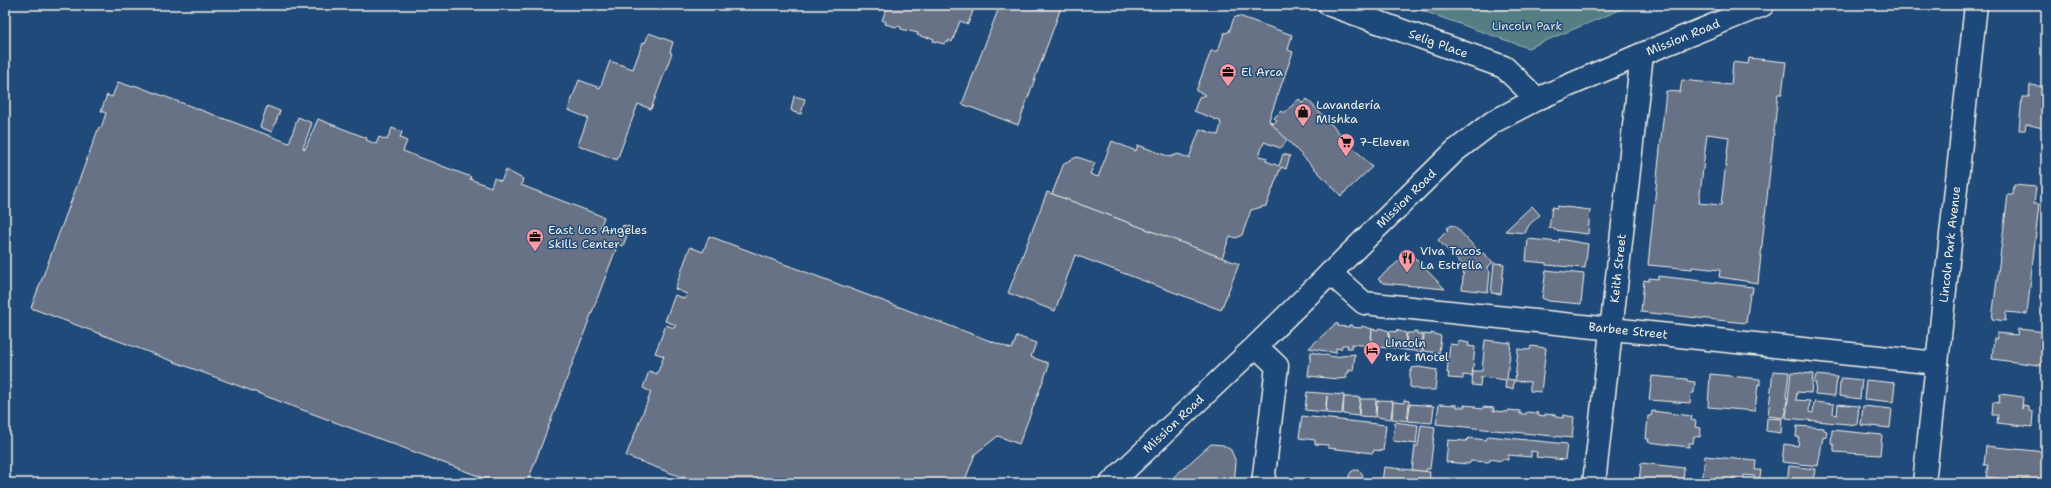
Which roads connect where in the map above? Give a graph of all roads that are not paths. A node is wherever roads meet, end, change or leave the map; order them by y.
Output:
1 (1330, 5) edge
2 (1763, 5) edge
3 (1976, 5) edge
4 (1642, 54) junction
5 (1537, 99) junction
6 (1330, 273) junction
7 (1611, 328) junction
8 (1256, 346) junction
9 (1937, 363) junction
10 (1111, 483) edge
11 (1263, 483) edge
12 (1594, 483) edge
13 (1924, 483) edge

1 - 5 street, Selig Place
2 - 4 street, Mission Road
3 - 9 street, Lincoln Park Avenue
4 - 5 street, Mission Road
4 - 7 street, Keith Street
5 - 6 street, Mission Road
6 - 7 street, Barbee Street
6 - 8 street, Mission Road
7 - 9 street, Barbee Street
7 - 12 street, Keith Street
8 - 10 street, Mission Road
8 - 11 street
9 - 13 street, Lincoln Park Avenue

